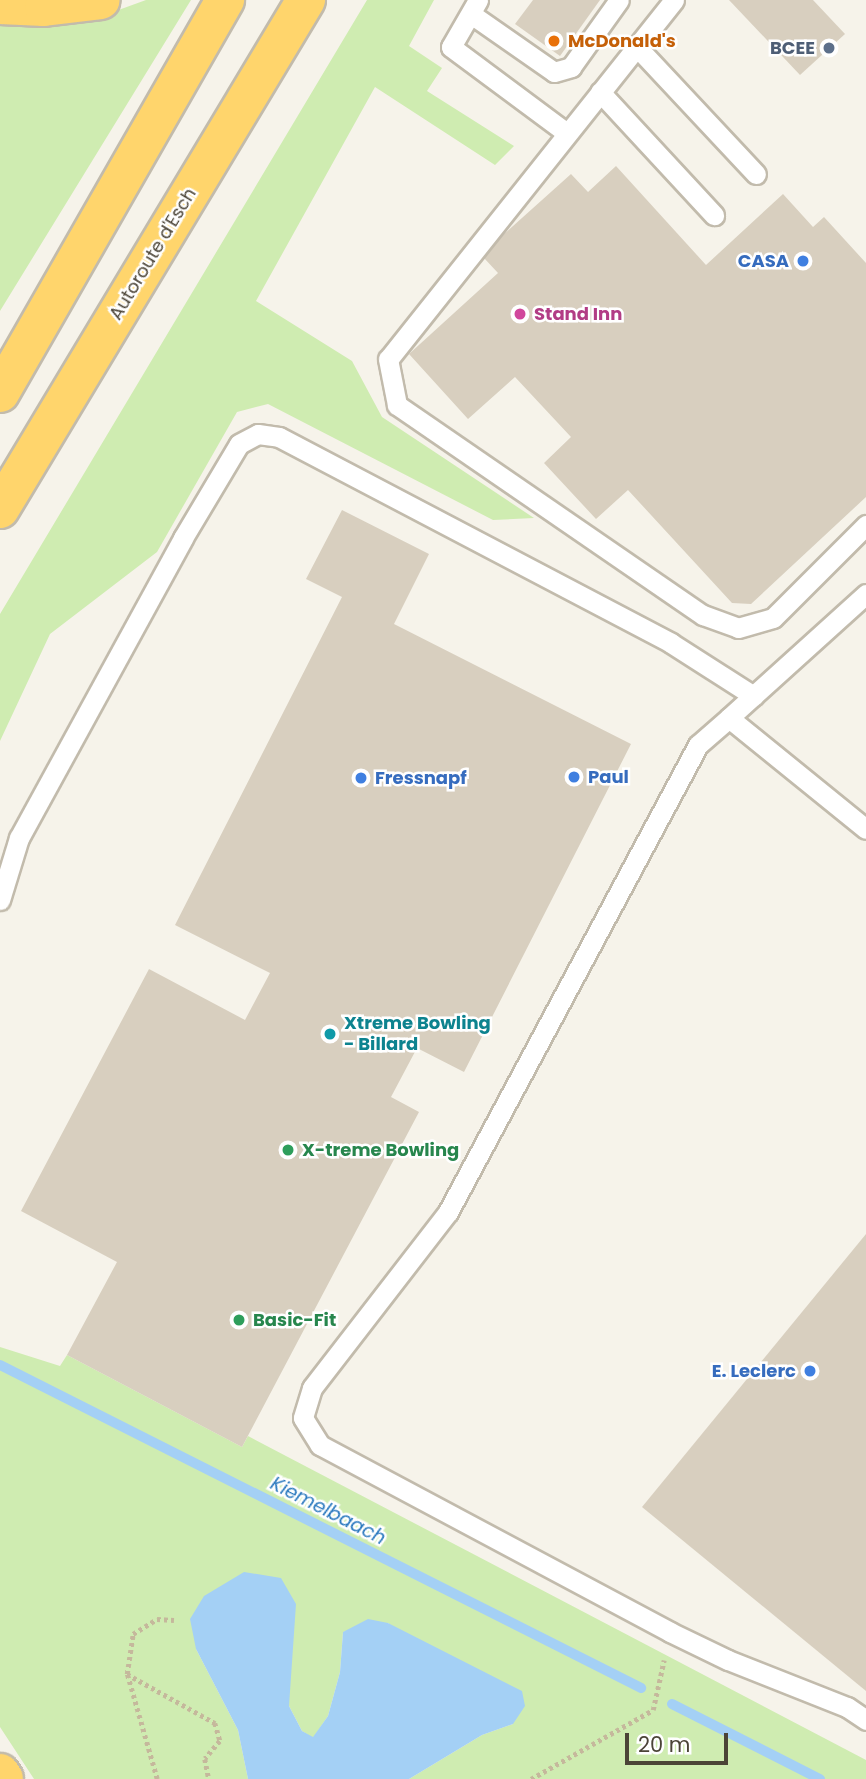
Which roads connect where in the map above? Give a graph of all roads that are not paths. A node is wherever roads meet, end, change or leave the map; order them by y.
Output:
1 (101, 0) edge
2 (225, 0) edge
3 (306, 0) edge
4 (618, 0) edge
5 (674, 0) edge
6 (0, 5) edge
7 (475, 7) edge
8 (637, 47) junction
9 (600, 92) junction
10 (567, 133) junction
11 (756, 174) dead end
12 (714, 215) dead end
13 (0, 393) edge
14 (0, 509) edge
15 (866, 525) edge
16 (866, 594) edge
17 (754, 696) junction
18 (729, 718) junction
19 (866, 829) edge
20 (0, 900) edge
21 (866, 1720) edge
22 (0, 1773) edge
23 (4, 1779) edge

1 - 6 highway
2 - 13 highway
3 - 14 highway, Autoroute d'Esch
4 - 7 lane
5 - 8 lane
7 - 10 lane
8 - 9 lane
8 - 11 lane
9 - 10 lane
9 - 12 lane
10 - 15 lane
16 - 17 lane
17 - 18 lane
17 - 20 lane
18 - 19 lane
18 - 21 lane
22 - 23 highway

